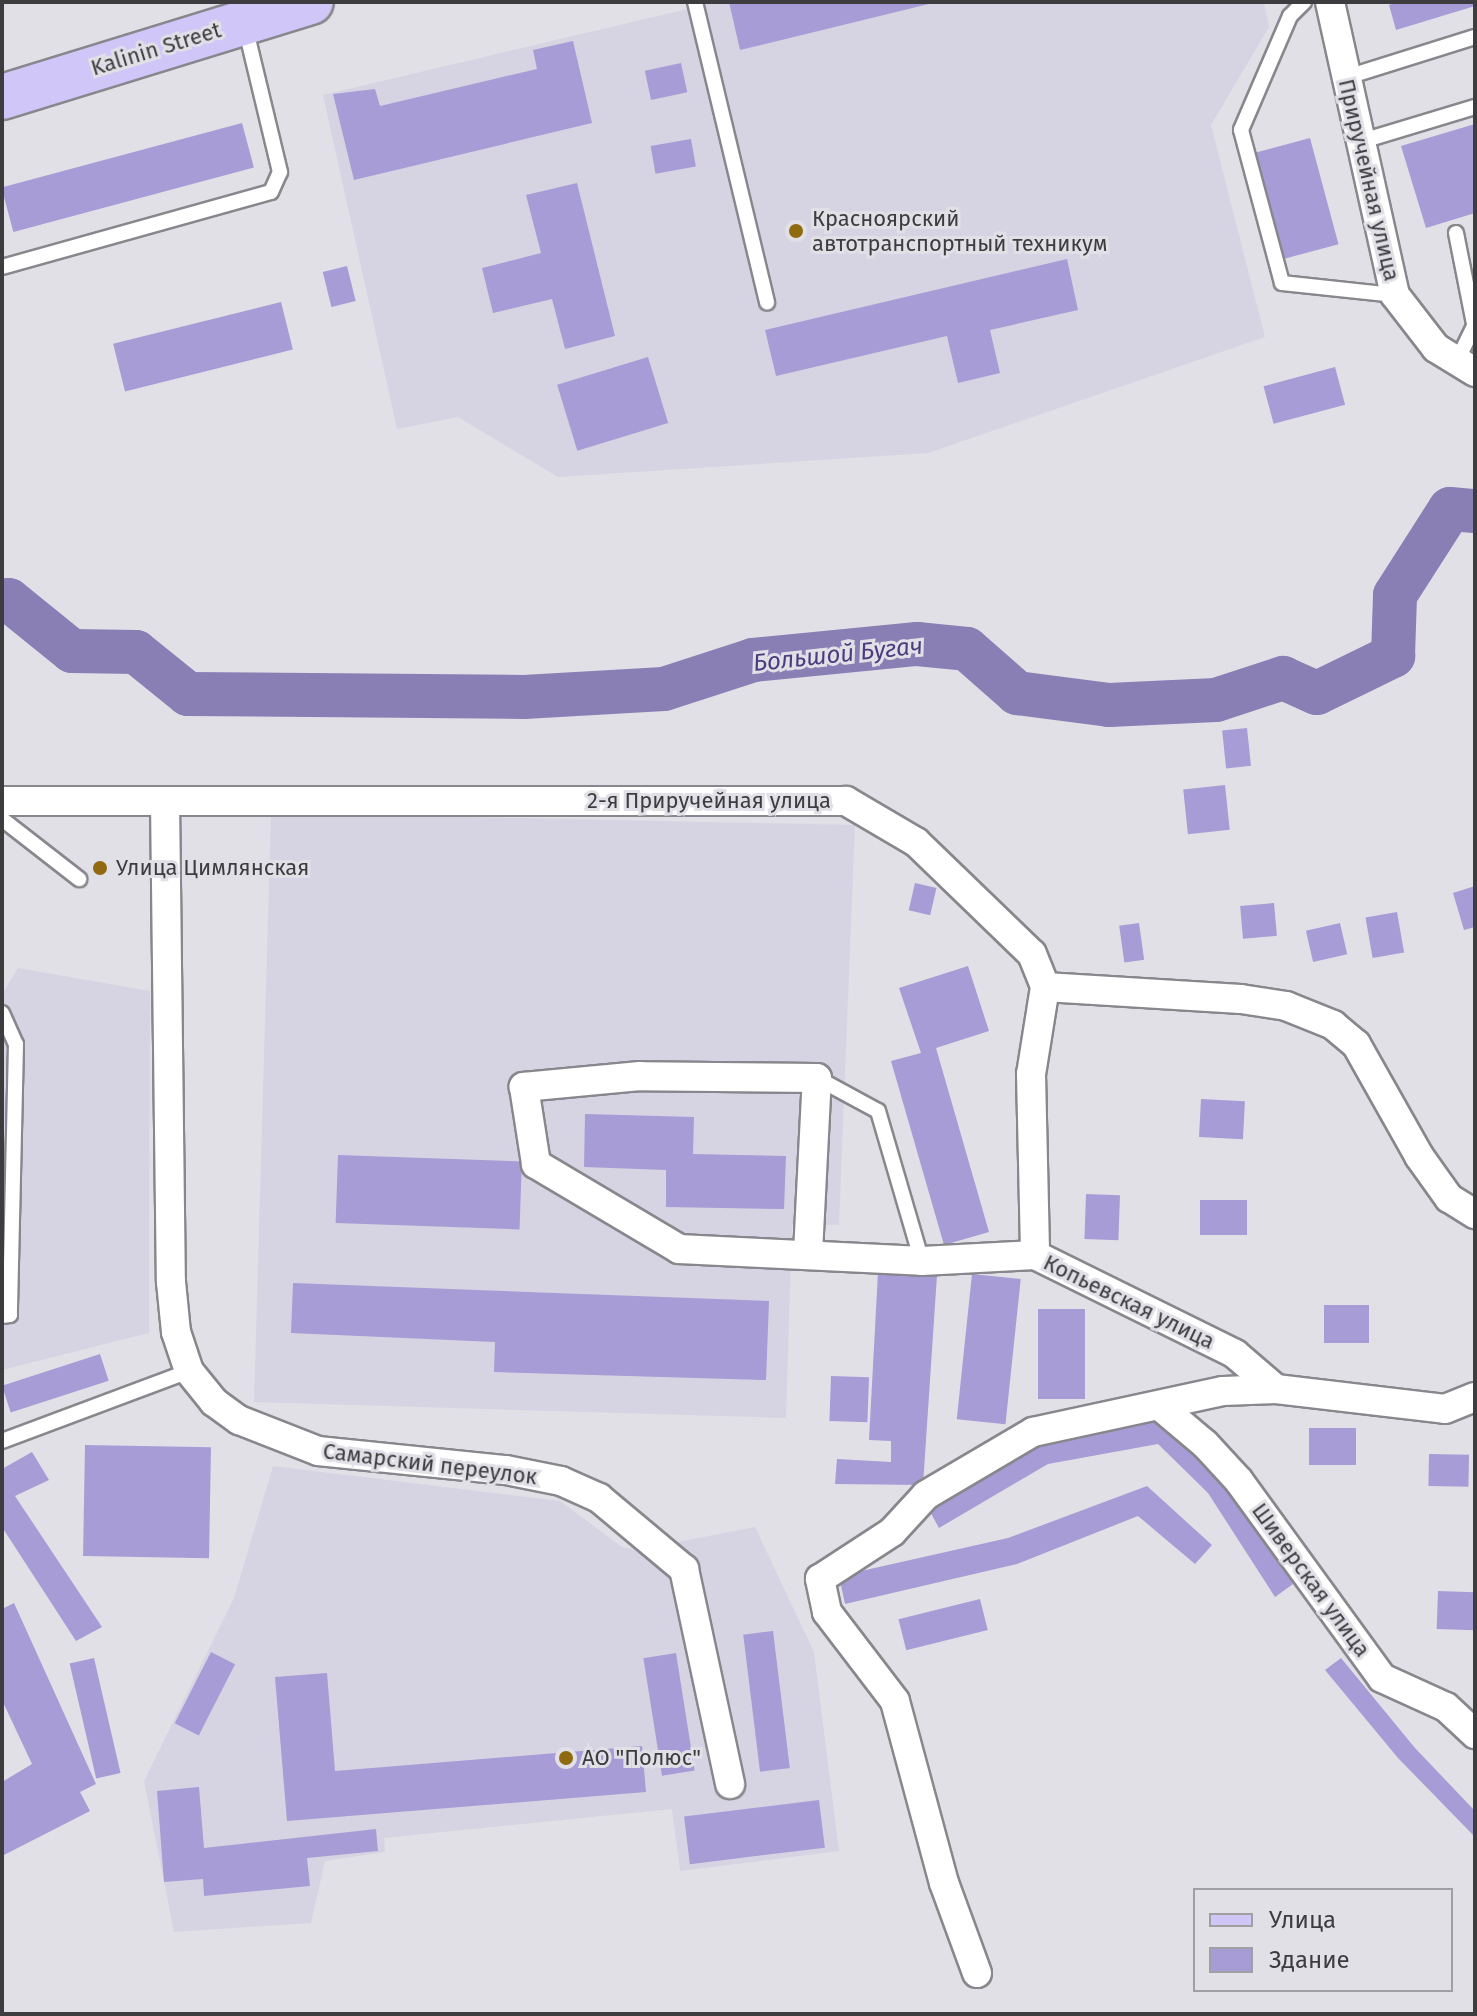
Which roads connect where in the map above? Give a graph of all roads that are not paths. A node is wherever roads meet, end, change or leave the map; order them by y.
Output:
1 (311, 2) edge
2 (695, 2) edge
3 (1304, 2) edge
4 (1330, 2) edge
5 (241, 12) edge
6 (1475, 37) edge
7 (1344, 78) junction
8 (2, 97) edge
9 (1475, 107) edge
10 (1359, 142) junction
11 (1456, 233) dead end
12 (2, 267) edge
13 (1395, 295) junction
14 (767, 303) dead end
15 (1474, 324) edge
16 (1465, 367) edge
17 (2, 801) edge
18 (165, 801) junction
19 (2, 819) edge
20 (79, 879) dead end
21 (1045, 987) junction
22 (2, 1013) edge
23 (817, 1078) junction
24 (1475, 1214) edge
25 (808, 1253) junction
26 (1035, 1255) junction
27 (922, 1261) junction
28 (2, 1316) edge
29 (189, 1371) junction
30 (1276, 1389) junction
31 (1475, 1397) edge
32 (1161, 1407) junction
33 (2, 1441) edge
34 (1475, 1734) edge
35 (730, 1784) dead end
36 (977, 1973) dead end

1 - 5 main road, Kalinin Street
2 - 14 lane
3 - 13 lane
4 - 7 street, Приручейная улица
5 - 8 main road, Kalinin Street
5 - 12 lane
6 - 7 lane
7 - 10 street, Приручейная улица
9 - 10 lane
10 - 13 street, Приручейная улица
11 - 15 lane
13 - 16 street, Приручейная улица
15 - 16 lane
17 - 18 street, 2-я Приручейная улица
18 - 21 street, 2-я Приручейная улица
18 - 29 street, Самарский переулок
19 - 20 lane
21 - 24 street
21 - 26 street, Копьевская улица
22 - 28 lane
23 - 25 street
23 - 25 street
23 - 27 lane
25 - 27 street
26 - 27 street
26 - 30 street, Копьевская улица
29 - 33 lane
29 - 35 street, Самарский переулок
30 - 31 street
30 - 32 street
32 - 34 street, Шиверская улица
32 - 36 street

